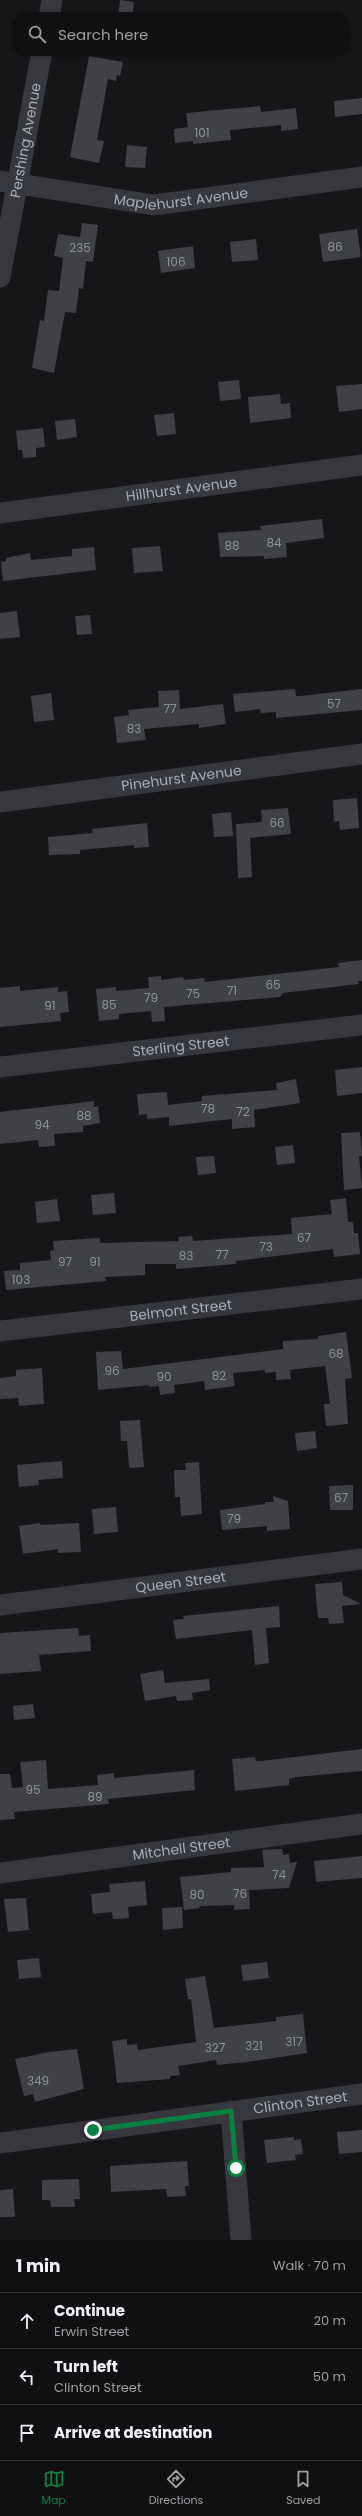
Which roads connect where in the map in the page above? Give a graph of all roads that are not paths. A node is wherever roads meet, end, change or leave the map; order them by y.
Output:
1 (52, 0) edge
2 (50, 12) edge
3 (41, 56) edge
4 (362, 177) edge
5 (8, 182) edge
6 (0, 277) edge
7 (362, 465) edge
8 (0, 513) edge
9 (362, 754) edge
10 (0, 802) edge
11 (362, 1025) edge
12 (0, 1067) edge
13 (362, 1289) edge
14 (0, 1331) edge
15 (362, 1559) edge
16 (0, 1605) edge
17 (362, 1824) edge
18 (0, 1873) edge
19 (362, 2094) edge
20 (231, 2111) junction
21 (0, 2143) edge
22 (242, 2240) edge

1 - 2 street
3 - 5 street, Pershing Avenue
4 - 5 street, Maplehurst Avenue
5 - 6 street, Pershing Avenue
7 - 8 street, Hillhurst Avenue
9 - 10 street, Pinehurst Avenue
11 - 12 street, Sterling Street
13 - 14 street, Belmont Street
15 - 16 street, Queen Street
17 - 18 street, Mitchell Street
19 - 20 street, Clinton Street
20 - 21 street, Clinton Street
20 - 22 street

